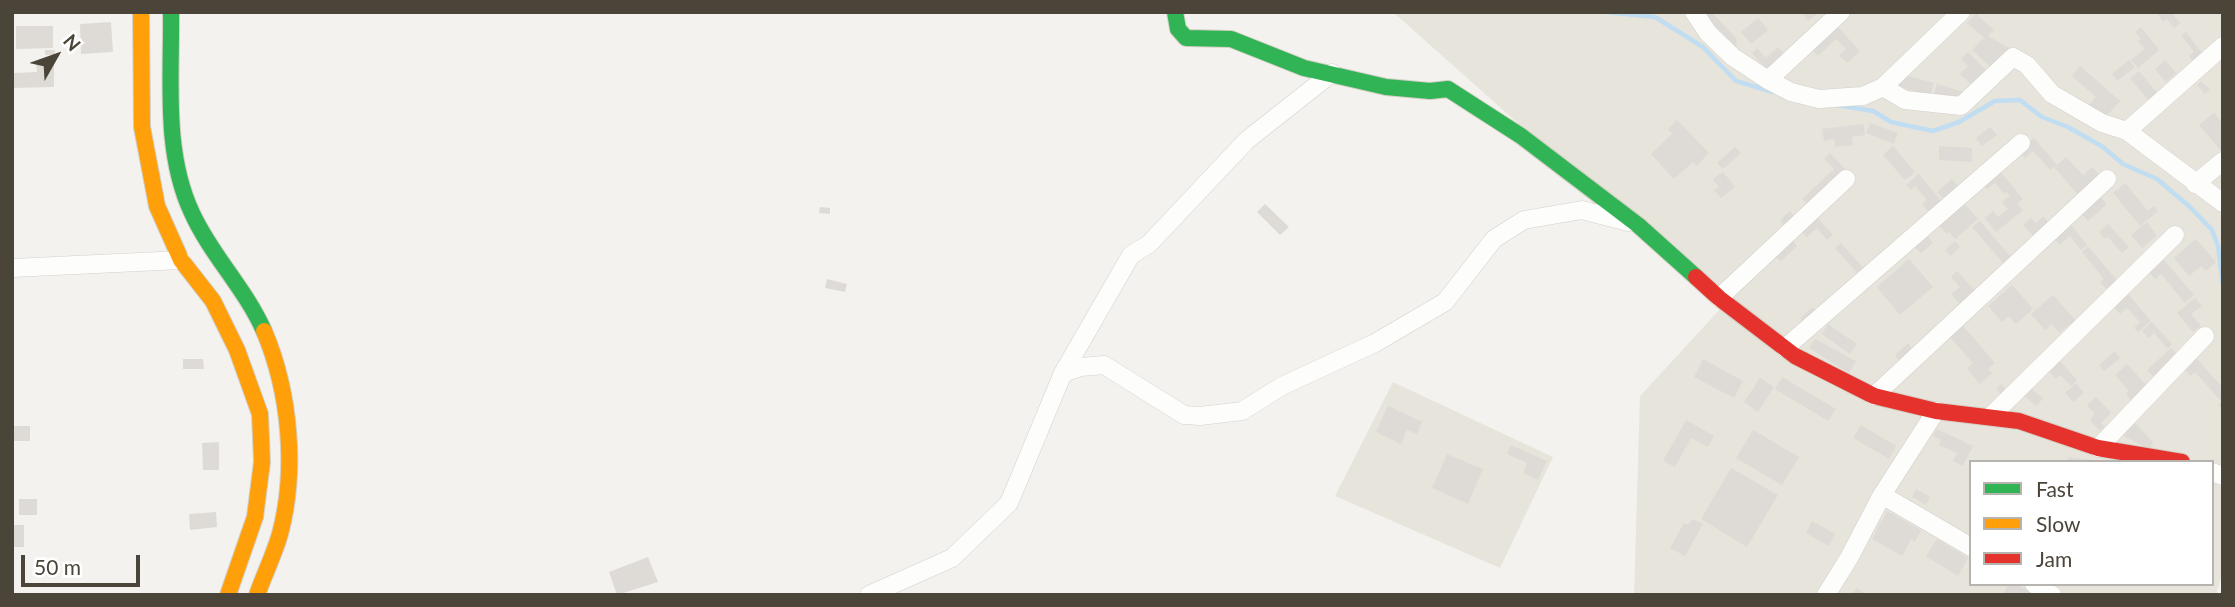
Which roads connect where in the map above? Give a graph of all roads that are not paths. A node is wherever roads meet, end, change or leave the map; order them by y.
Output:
1 (141, 12) edge
2 (171, 12) edge
3 (1175, 12) edge
4 (1694, 12) edge
5 (1841, 12) edge
6 (1961, 12) edge
7 (2223, 46) edge
8 (1332, 73) junction
9 (1768, 80) junction
10 (1883, 87) junction
11 (2127, 131) junction
12 (2021, 143) dead end
13 (2223, 161) edge
14 (1846, 179) dead end
15 (2107, 179) dead end
16 (2195, 184) junction
17 (2223, 203) edge
18 (1638, 225) junction
19 (2175, 235) dead end
20 (181, 260) junction
21 (12, 268) edge
22 (1719, 298) junction
23 (2205, 336) dead end
24 (1785, 348) junction
25 (1063, 373) junction
26 (1874, 396) junction
27 (1936, 411) junction
28 (1991, 416) junction
29 (2098, 448) junction
30 (2174, 460) edge
31 (1882, 495) junction
32 (1969, 546) edge
33 (228, 595) edge
34 (257, 595) edge
35 (869, 595) edge
36 (1826, 595) edge

1 - 20 street
2 - 34 street
3 - 8 street
4 - 9 street
5 - 9 street
6 - 10 street
7 - 11 street
8 - 18 street
8 - 25 street
9 - 10 street
10 - 11 street
11 - 16 street
12 - 24 street
13 - 16 street
14 - 22 street
15 - 26 street
16 - 17 street
18 - 22 street
18 - 25 street
19 - 28 street
20 - 21 street
20 - 33 street
22 - 24 street
23 - 29 street
24 - 26 street
25 - 35 street
26 - 27 street
27 - 28 street
27 - 31 street
28 - 29 street
29 - 30 street
31 - 32 street
31 - 36 street

